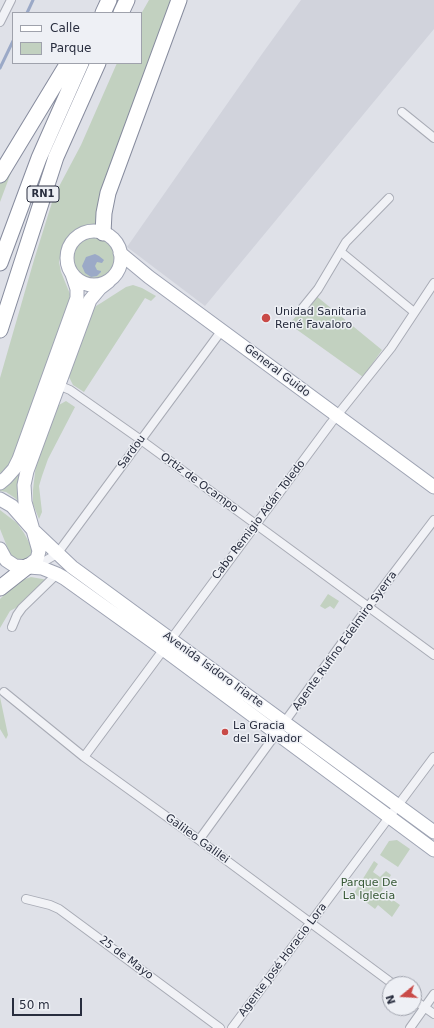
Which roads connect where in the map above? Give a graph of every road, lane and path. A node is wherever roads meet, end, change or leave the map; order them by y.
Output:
1 (11, 0) edge
2 (126, 0) edge
3 (179, 0) edge
4 (121, 12) edge
5 (0, 22) edge
6 (67, 64) edge
7 (81, 64) edge
8 (98, 64) edge
9 (402, 112) dead end
10 (434, 138) edge
11 (0, 175) edge
12 (388, 198) dead end
13 (103, 233) junction
14 (341, 252) junction
15 (120, 253) junction
16 (0, 263) edge
17 (72, 274) junction
18 (109, 281) junction
19 (434, 283) edge
20 (301, 310) dead end
21 (414, 312) junction
22 (0, 330) edge
23 (222, 330) junction
24 (58, 385) junction
25 (337, 416) junction
26 (141, 440) junction
27 (0, 483) edge
28 (434, 487) edge
29 (0, 499) edge
30 (434, 520) edge
31 (256, 524) junction
32 (34, 531) junction
33 (0, 549) edge
34 (57, 554) junction
35 (32, 566) junction
36 (72, 567) junction
37 (60, 576) junction
38 (0, 588) edge
39 (368, 607) junction
40 (12, 627) dead end
41 (167, 644) junction
42 (434, 655) edge
43 (4, 692) dead end
44 (285, 722) junction
45 (277, 734) junction
46 (84, 757) junction
47 (434, 757) edge
48 (398, 805) junction
49 (389, 817) junction
50 (434, 832) edge
51 (199, 840) junction
52 (434, 850) edge
53 (26, 898) dead end
54 (311, 923) junction
55 (382, 976) edge
56 (434, 994) edge
57 (424, 1008) junction
58 (434, 1014) edge
59 (220, 1028) edge
60 (232, 1028) edge
61 (410, 1028) edge

1 - 5 street
2 - 4 highway
3 - 13 highway
6 - 11 highway
7 - 16 highway, RN1
8 - 22 highway, RN1
9 - 10 street
12 - 14 street
13 - 15 main road
13 - 17 main road
14 - 20 street
14 - 21 street
15 - 18 main road
15 - 23 main road, General Guido
17 - 18 main road
17 - 27 main road
18 - 24 main road
19 - 21 street, Cabo Remigio Adán Toledo
21 - 25 street, Cabo Remigio Adán Toledo
23 - 25 main road, General Guido
23 - 26 street, Sardou
24 - 26 street, Ortiz de Ocampo
24 - 32 main road
25 - 28 main road, General Guido
25 - 31 street, Cabo Remigio Adán Toledo
26 - 31 street, Ortiz de Ocampo
26 - 34 street, Sardou
29 - 32 main road, Avenida Isidoro Iriarte
30 - 39 street, Agente Rufino Edelmiro Syerra
31 - 39 street, Ortiz de Ocampo
31 - 41 street, Cabo Remigio Adán Toledo
32 - 34 main road, Avenida Isidoro Iriarte
32 - 35 main road
33 - 35 main road, Avenida Isidoro Iriarte
34 - 35 street, Sardou
34 - 36 main road, Avenida Isidoro Iriarte
35 - 37 main road, Avenida Isidoro Iriarte
35 - 38 highway
36 - 37 main road
36 - 41 main road, Avenida Isidoro Iriarte
37 - 40 street
37 - 41 main road, Avenida Isidoro Iriarte
39 - 42 street, Ortiz de Ocampo
39 - 44 street, Agente Rufino Edelmiro Syerra
41 - 44 main road, Avenida Isidoro Iriarte
41 - 45 main road, Avenida Isidoro Iriarte
41 - 46 street, Cabo Remigio Adán Toledo
43 - 46 street, Galileo Galilei
44 - 45 street, Agente Rufino Edelmiro Syerra
44 - 48 main road, Avenida Isidoro Iriarte
45 - 49 main road, Avenida Isidoro Iriarte
45 - 51 street, Agente Rufino Edelmiro Syerra
46 - 51 street, Galileo Galilei
47 - 48 street, Agente José Horacio Lora
48 - 49 street, Agente José Horacio Lora
48 - 50 main road, Avenida Isidoro Iriarte
49 - 52 main road, Avenida Isidoro Iriarte
49 - 54 street, Agente José Horacio Lora
51 - 54 street, Galileo Galilei
53 - 59 street, 25 de Mayo
54 - 55 street, Galileo Galilei
54 - 60 street, Agente José Horacio Lora
56 - 57 street
57 - 58 street
57 - 61 street

